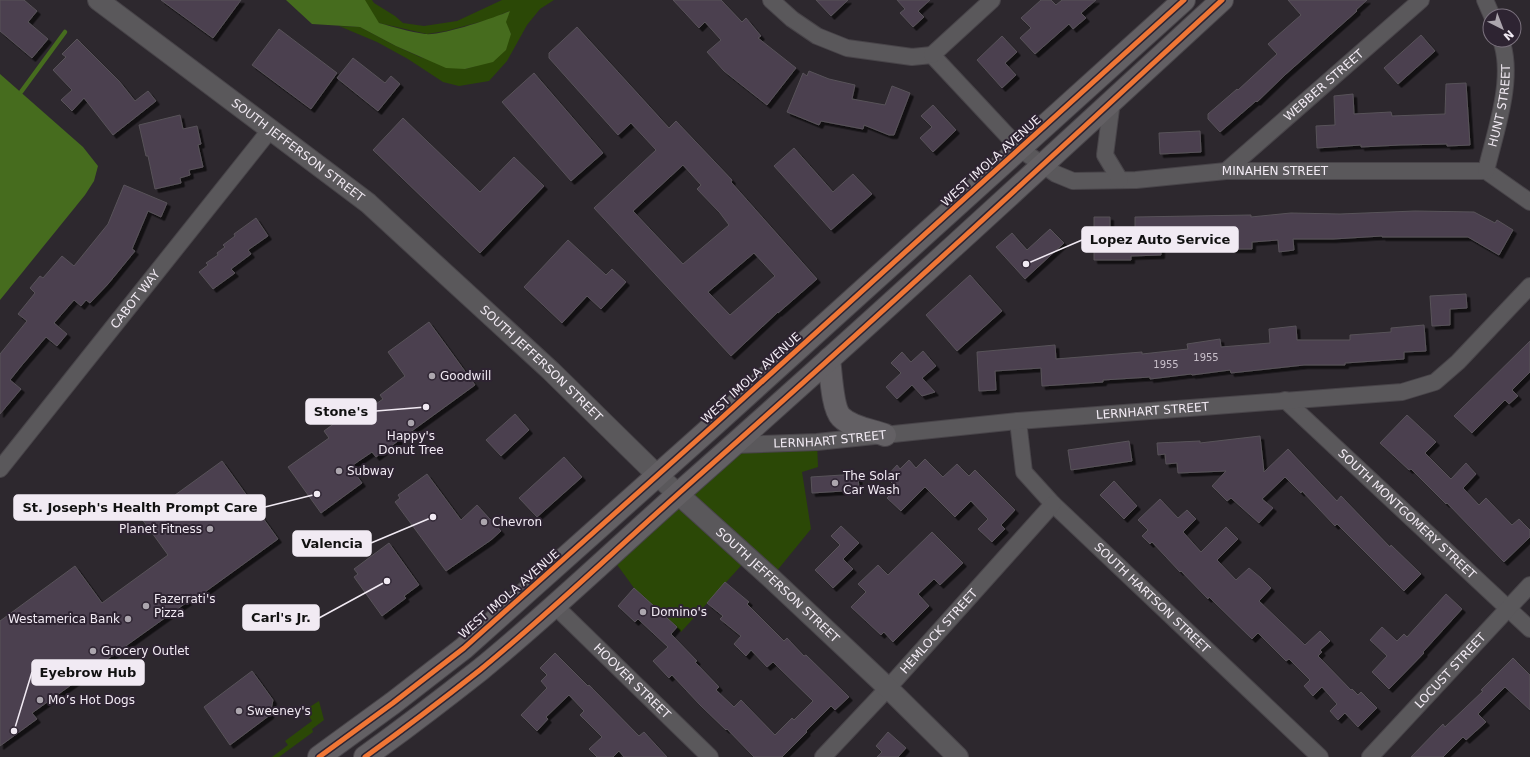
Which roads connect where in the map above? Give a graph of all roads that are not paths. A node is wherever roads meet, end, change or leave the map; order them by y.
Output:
1 (98, 0) edge
2 (771, 0) edge
3 (992, 0) edge
4 (1184, 0) edge
5 (1222, 0) edge
6 (1421, 0) edge
7 (1503, 48) edge
8 (932, 55) junction
9 (1112, 101) junction
10 (270, 130) junction
11 (1020, 149) junction
12 (1043, 165) junction
13 (1226, 171) junction
14 (1486, 171) junction
15 (1120, 180) junction
16 (1530, 202) edge
17 (1530, 286) edge
18 (829, 359) junction
19 (1285, 400) junction
20 (1018, 421) junction
21 (885, 435) junction
22 (734, 445) junction
23 (0, 469) edge
24 (658, 475) junction
25 (678, 494) junction
26 (1053, 504) junction
27 (1530, 585) edge
28 (554, 605) junction
29 (1508, 608) junction
30 (1530, 628) edge
31 (888, 688) junction
32 (319, 757) edge
33 (365, 757) edge
34 (710, 757) edge
35 (823, 757) edge
36 (958, 757) edge
37 (1320, 757) edge
38 (1370, 757) edge

1 - 10 street, SOUTH JEFFERSON STREET
2 - 8 street
3 - 8 street
4 - 11 main road, WEST IMOLA AVENUE
5 - 9 main road
6 - 13 street, WEBBER STREET
7 - 14 street, HUNT STREET
8 - 11 street, MINAHEN STREET
9 - 12 main road
9 - 15 street
10 - 23 street, CABOT WAY
10 - 24 street, SOUTH JEFFERSON STREET
11 - 12 street, MINAHEN STREET
11 - 24 main road, WEST IMOLA AVENUE
12 - 15 street, MINAHEN STREET
12 - 18 main road
13 - 14 street, MINAHEN STREET
13 - 15 street, MINAHEN STREET
14 - 16 street
17 - 19 street, LERNHART STREET
18 - 21 main road
18 - 22 main road
19 - 20 street, LERNHART STREET
19 - 29 street, SOUTH MONTGOMERY STREET
20 - 21 street, LERNHART STREET
20 - 26 street, SOUTH HARTSON STREET
21 - 22 street, LERNHART STREET
22 - 25 main road
24 - 25 street, SOUTH JEFFERSON STREET
24 - 32 main road, WEST IMOLA AVENUE
25 - 28 main road
25 - 31 street, SOUTH JEFFERSON STREET
26 - 31 street, HEMLOCK STREET
26 - 37 street, SOUTH HARTSON STREET
27 - 29 street, LOCUST STREET
28 - 33 main road
28 - 34 street, HOOVER STREET
29 - 30 street, SOUTH MONTGOMERY STREET
29 - 38 street, LOCUST STREET
31 - 35 street, HEMLOCK STREET
31 - 36 street, SOUTH JEFFERSON STREET

